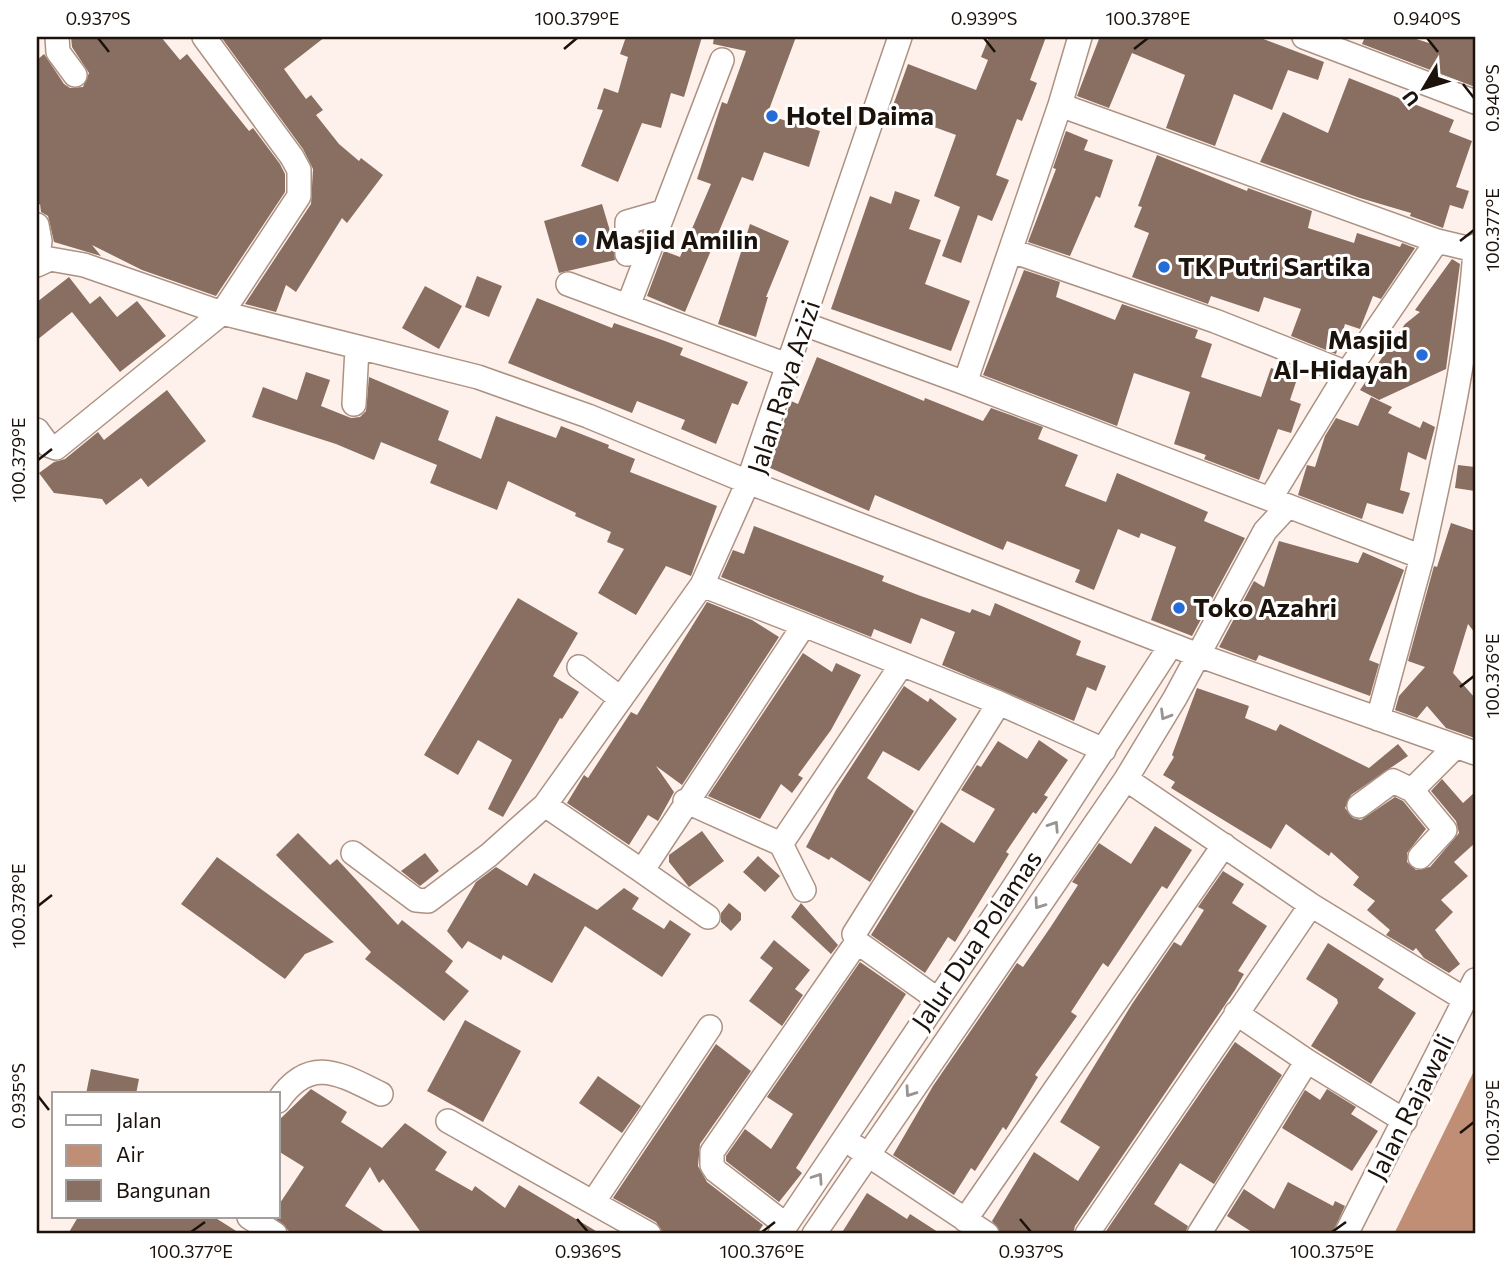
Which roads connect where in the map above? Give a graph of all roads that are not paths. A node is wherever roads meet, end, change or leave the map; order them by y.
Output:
1 (57, 37) edge
2 (204, 37) edge
3 (900, 37) edge
4 (1080, 37) edge
5 (1304, 37) edge
6 (722, 60) dead end
7 (75, 75) dead end
8 (1475, 102) edge
9 (1060, 104) junction
10 (662, 212) junction
11 (37, 225) edge
12 (1437, 241) junction
13 (1475, 248) edge
14 (1012, 251) junction
15 (627, 254) dead end
16 (37, 265) edge
17 (568, 284) dead end
18 (628, 306) junction
19 (222, 313) junction
20 (804, 324) junction
21 (357, 349) junction
22 (787, 365) junction
23 (1348, 373) junction
24 (965, 383) junction
25 (354, 404) dead end
26 (37, 430) edge
27 (748, 482) junction
28 (1279, 503) junction
29 (1422, 557) junction
30 (702, 585) junction
31 (804, 625) junction
32 (1171, 645) junction
33 (1198, 655) junction
34 (902, 664) junction
35 (579, 667) dead end
36 (620, 698) junction
37 (999, 703) junction
38 (1378, 719) junction
39 (1104, 750) junction
40 (1465, 750) edge
41 (1126, 779) junction
42 (1412, 790) junction
43 (685, 801) junction
44 (545, 805) junction
45 (1359, 806) dead end
46 (781, 845) junction
47 (1224, 845) junction
48 (354, 853) dead end
49 (1420, 857) dead end
50 (642, 871) junction
51 (804, 890) dead end
52 (1311, 905) junction
53 (708, 917) dead end
54 (857, 942) junction
55 (1471, 990) edge
56 (937, 999) junction
57 (1236, 1013) junction
58 (710, 1027) dead end
59 (1307, 1061) junction
60 (381, 1094) dead end
61 (280, 1099) edge
62 (448, 1121) dead end
63 (1405, 1121) junction
64 (845, 1138) junction
65 (866, 1155) junction
66 (594, 1201) junction
67 (250, 1218) edge
68 (965, 1220) junction
69 (783, 1230) edge
70 (275, 1234) edge
71 (649, 1234) edge
72 (814, 1234) edge
73 (987, 1234) edge
74 (1087, 1234) edge
75 (1199, 1234) edge
76 (1346, 1234) edge

1 - 7 street
2 - 19 street
3 - 20 street, Jalan Raya Azizi
4 - 9 street
5 - 8 street
6 - 10 street
9 - 12 street
9 - 14 street
10 - 15 street
10 - 18 street
11 - 16 street
12 - 13 street
12 - 23 street, Jalur Dua Polamas
13 - 29 street
14 - 23 street
14 - 24 street
16 - 19 street
17 - 18 street
18 - 22 street
19 - 21 street
19 - 26 street
20 - 22 street, Jalan Raya Azizi
20 - 24 street
21 - 25 street
21 - 27 street
22 - 27 street, Jalan Raya Azizi
23 - 28 street, Jalur Dua Polamas
24 - 28 street
27 - 30 street
27 - 32 street, Jalan Raya Azizi
28 - 29 street
28 - 33 street, Jalur Dua Polamas
29 - 38 street
30 - 31 street
30 - 36 street
31 - 34 street
31 - 43 street
32 - 33 street, Jalan Raya Azizi
32 - 39 street, Jalur Dua Polamas
33 - 38 street, Jalan Raya Azizi
33 -> 41 street, Jalur Dua Polamas
34 - 37 street
34 - 46 street
35 - 36 street
36 - 44 street
37 - 39 street
37 - 54 street
38 - 40 street, Jalan Raya Azizi
56 -> 39 street, Jalur Dua Polamas
40 - 42 street
41 - 47 street
41 -> 65 street, Jalur Dua Polamas
42 - 45 street
42 - 49 street
43 - 46 street
43 - 50 street
44 - 48 street
44 - 50 street
46 - 51 street
47 - 52 street
47 - 68 street
50 - 53 street
52 - 55 street
52 - 57 street
54 - 56 street
54 - 69 street
55 - 63 street, Jalan Rajawali
56 - 64 street, Jalur Dua Polamas
57 - 59 street
57 - 74 street
58 - 66 street
59 - 63 street
59 - 75 street
60 - 61 street
62 - 66 street
63 - 76 street, Jalan Rajawali
64 - 65 street
69 -> 64 street, Jalur Dua Polamas
65 - 68 street
65 - 72 street, Jalur Dua Polamas
66 - 71 street
67 - 70 street
68 - 73 street

